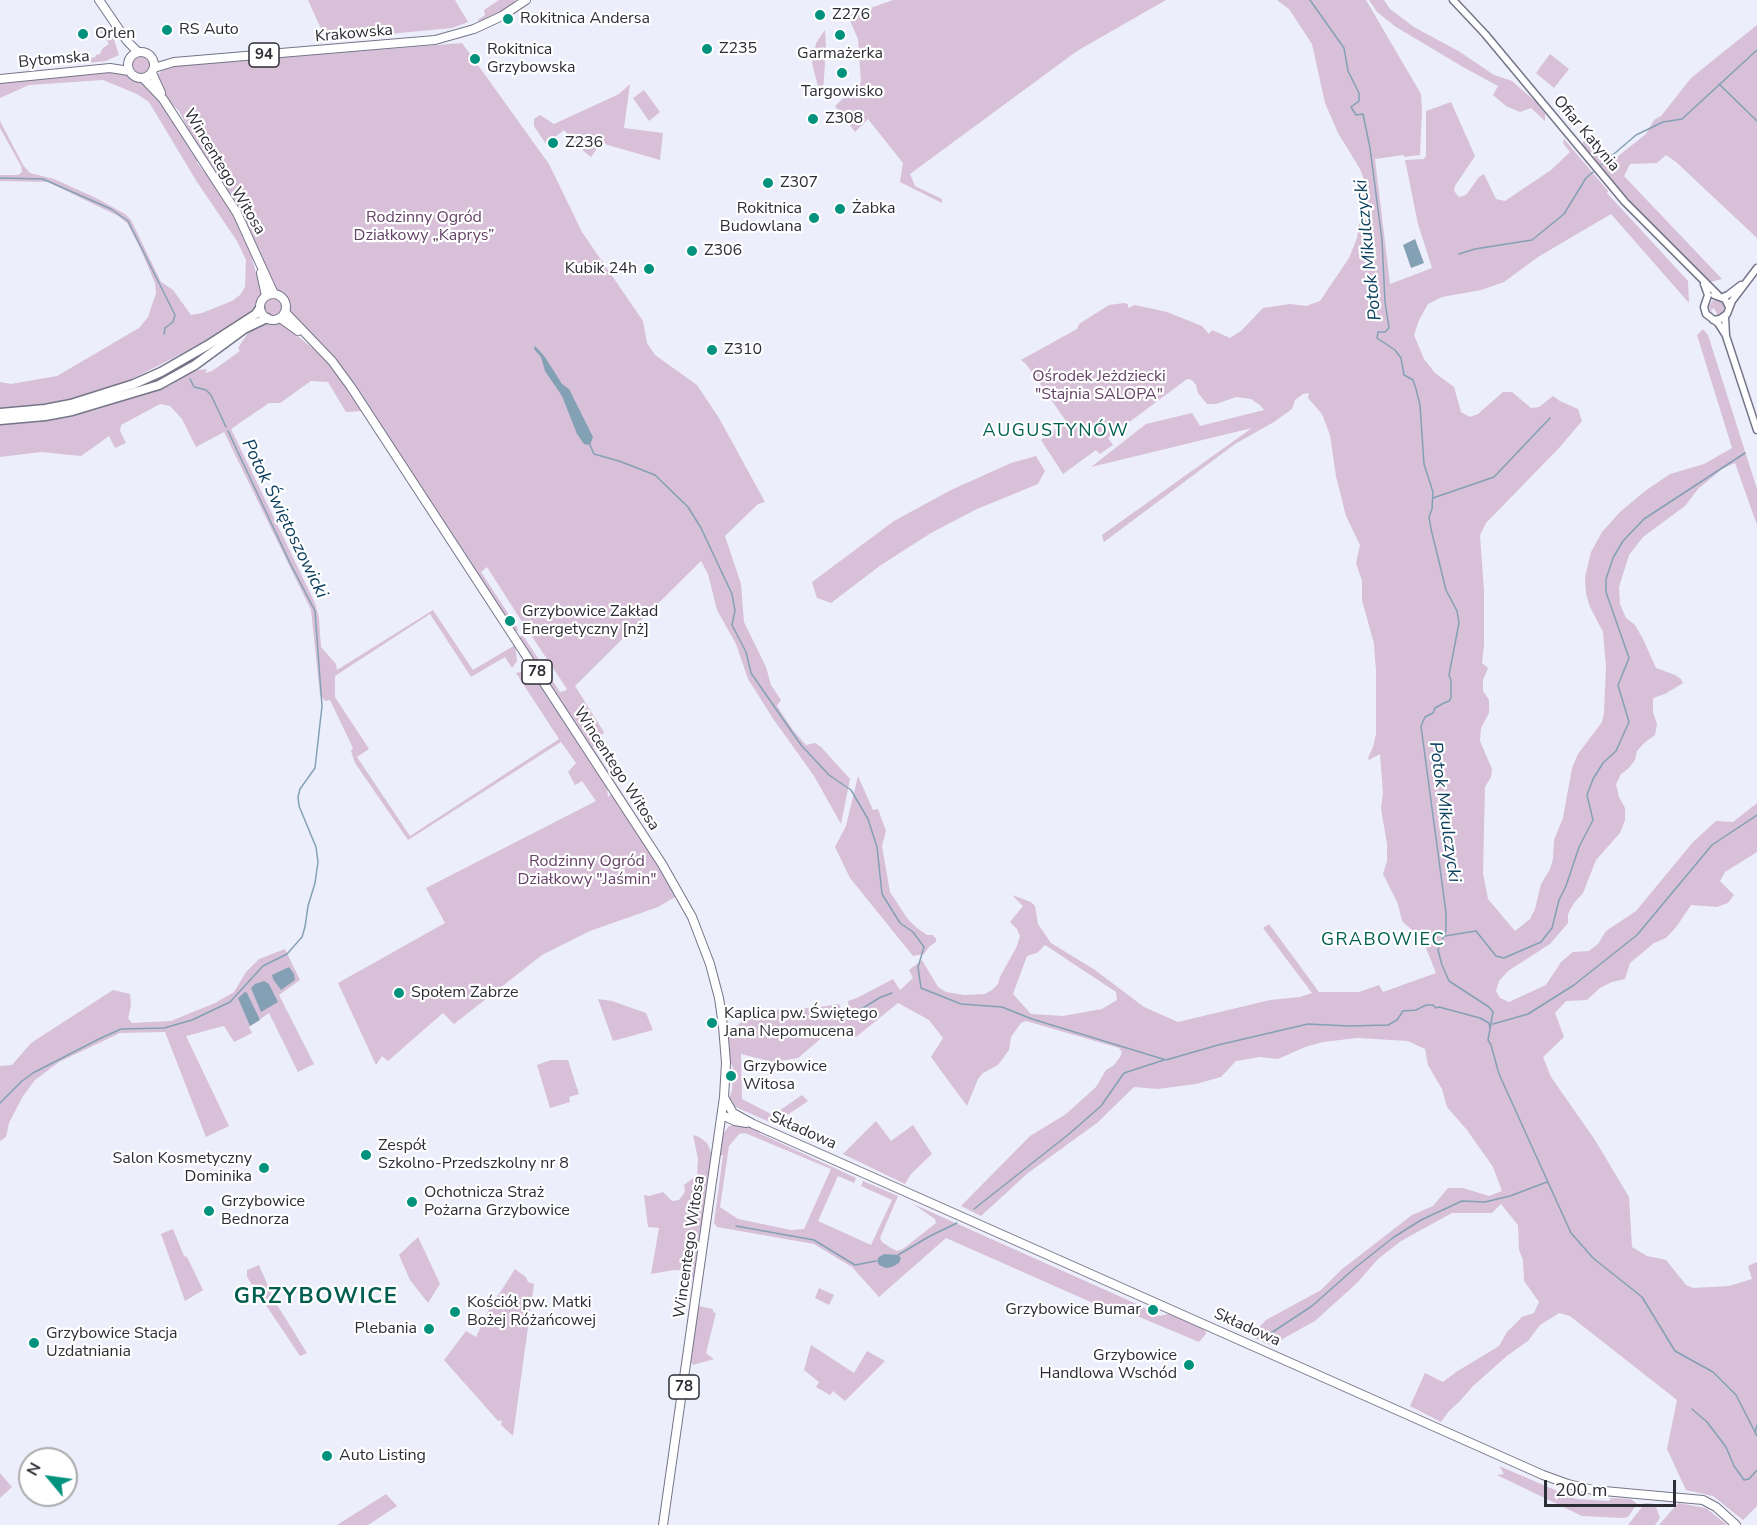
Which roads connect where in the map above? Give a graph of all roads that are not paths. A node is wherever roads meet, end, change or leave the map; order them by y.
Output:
1 (99, 0) edge
2 (526, 0) edge
3 (1453, 0) edge
4 (131, 60) junction
5 (153, 67) junction
6 (143, 78) junction
7 (0, 79) edge
8 (163, 99) junction
9 (258, 259) junction
10 (1757, 268) edge
11 (1746, 280) junction
12 (1703, 281) junction
13 (274, 294) junction
14 (266, 296) junction
15 (1720, 296) junction
16 (1706, 301) junction
17 (1729, 307) junction
18 (260, 308) junction
19 (282, 315) junction
20 (1725, 317) junction
21 (267, 318) junction
22 (1713, 320) junction
23 (1726, 336) junction
24 (0, 413) edge
25 (0, 420) edge
26 (1757, 430) edge
27 (724, 1097) junction
28 (722, 1115) junction
29 (740, 1120) junction
30 (719, 1139) junction
31 (663, 1525) edge
32 (1736, 1525) edge

1 - 4 main road
2 - 5 main road, Krakowska / 94
3 - 12 street, Ofiar Katynia
4 - 5 main road
4 - 6 main road, Wincentego Witosa
4 - 7 main road, Bytomska
5 - 6 main road, Krakowska
5 - 8 main road, Wincentego Witosa / 78
6 - 8 main road, Wincentego Witosa / 78
8 - 9 main road, Wincentego Witosa / 78
9 - 13 main road, Wincentego Witosa / 78
9 - 14 main road, Wincentego Witosa / 78
10 - 11 street
11 - 15 street
11 - 17 street
12 - 15 street, Ofiar Katynia
12 - 16 street
13 - 14 main road
13 - 19 main road, 78
14 - 18 main road
15 - 16 street
15 - 17 street
16 - 22 street
17 - 20 street
18 - 21 main road
18 - 24 highway
19 - 21 main road
19 - 27 main road, Wincentego Witosa / 78
20 - 22 street
20 - 23 street
21 - 25 highway
22 - 23 street
23 - 26 street
27 - 28 main road, Wincentego Witosa / 78
27 - 29 main road, Składowa
28 - 29 main road, Składowa
28 - 30 main road, Wincentego Witosa / 78
29 - 30 main road
29 - 32 main road, Składowa
30 - 31 main road, Wincentego Witosa / 78

